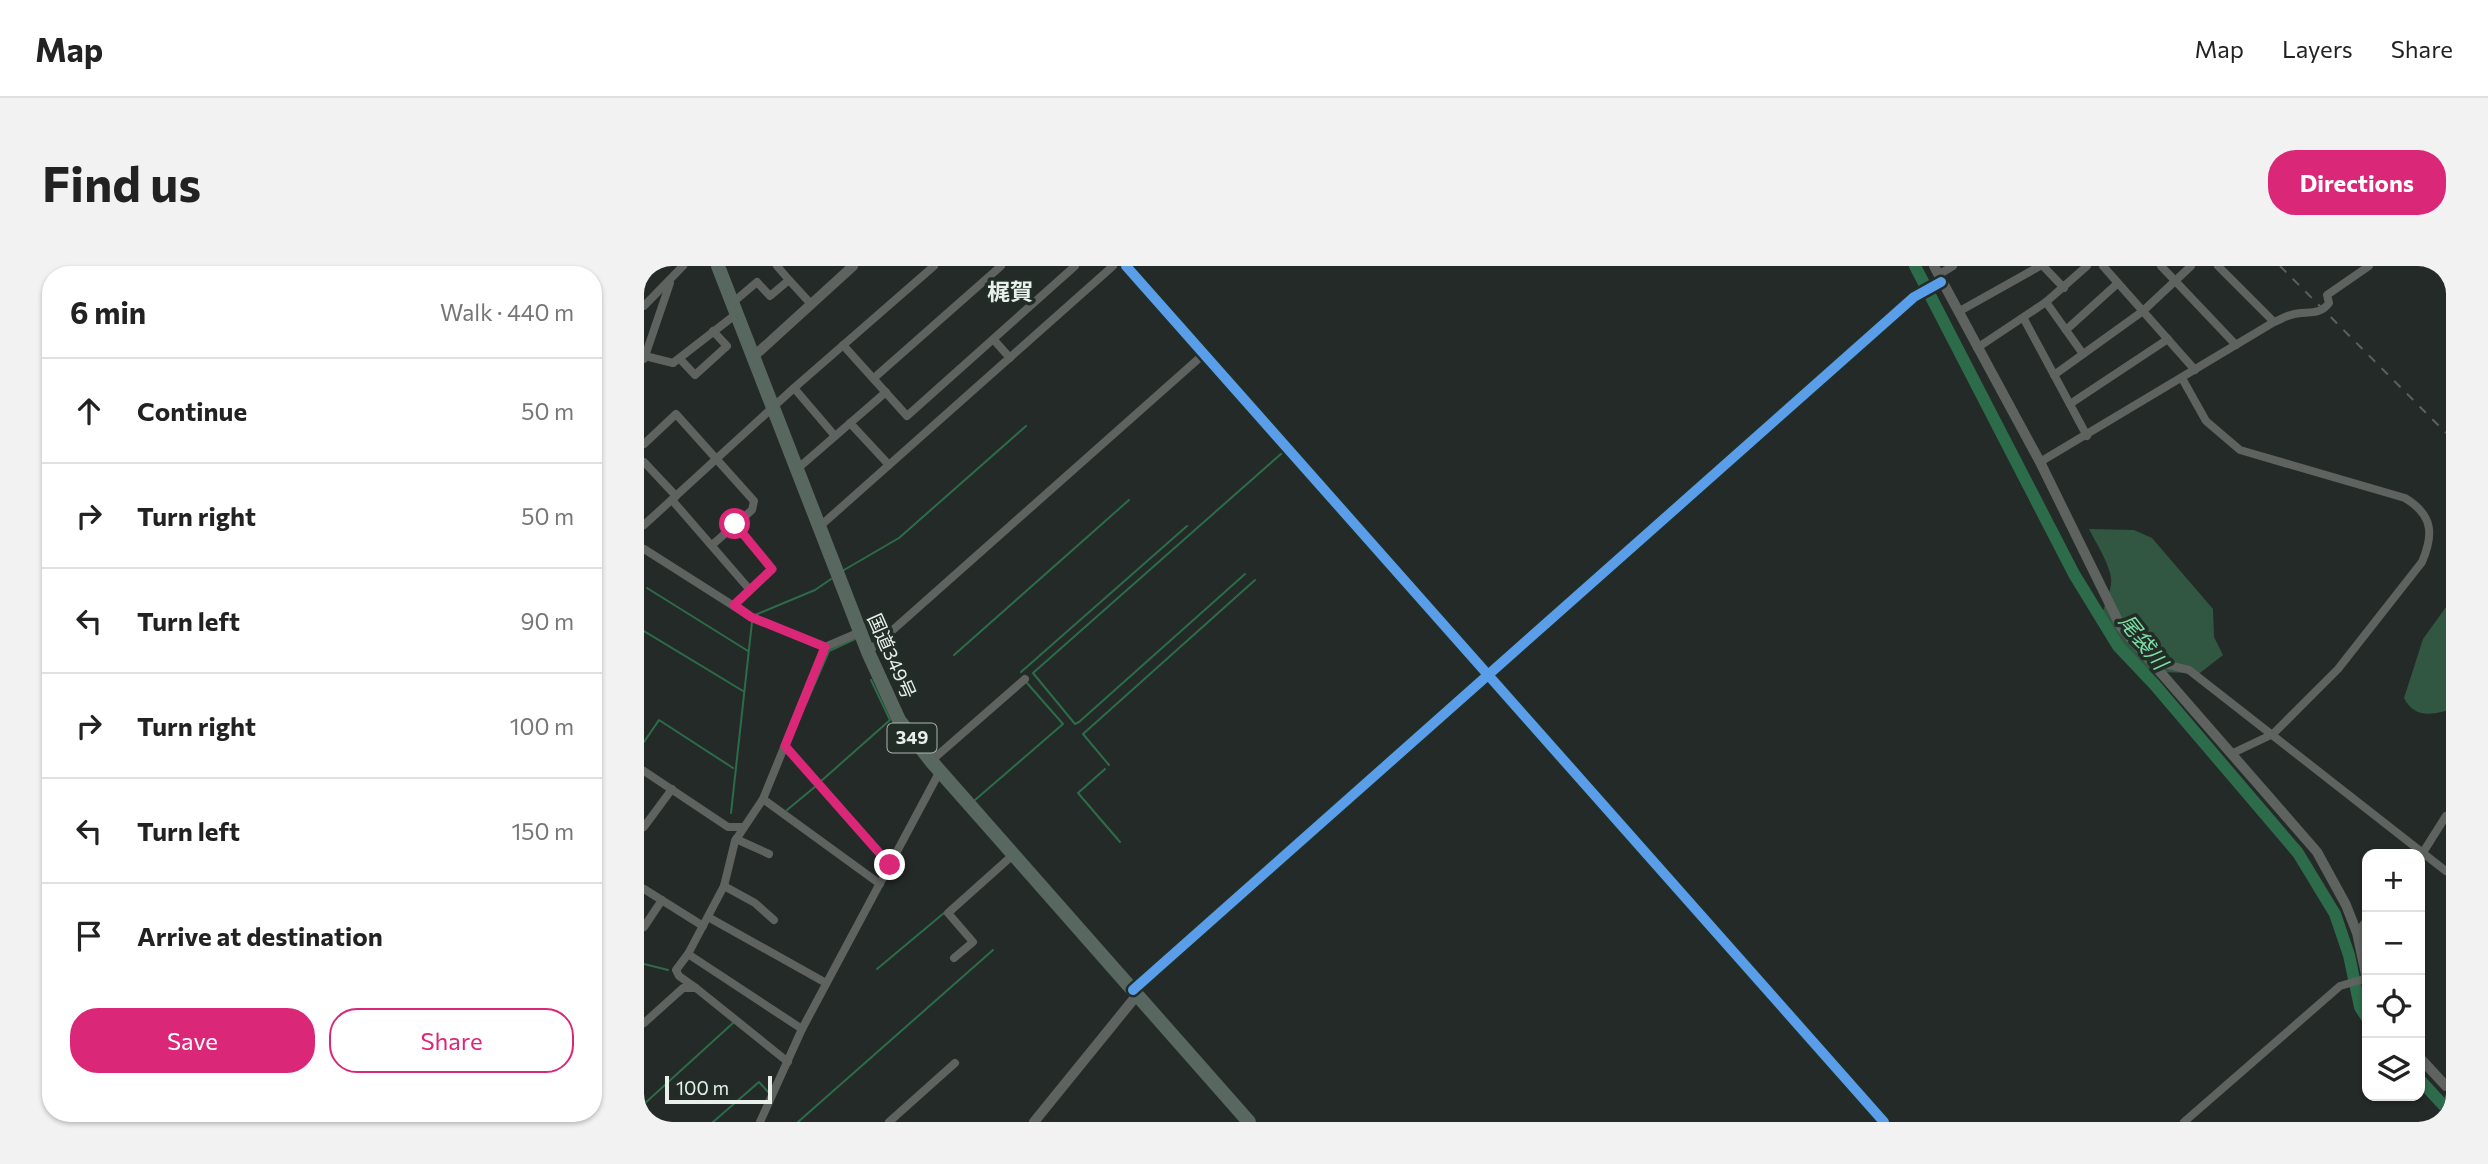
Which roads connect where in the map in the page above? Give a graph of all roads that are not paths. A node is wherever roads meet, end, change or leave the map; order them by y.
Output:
1 (683, 266) edge
2 (718, 266) edge
3 (853, 266) edge
4 (1001, 266) edge
5 (1075, 266) edge
6 (1113, 266) edge
7 (1126, 266) edge
8 (1952, 266) edge
9 (2041, 266) edge
10 (2087, 266) edge
11 (2103, 266) edge
12 (2161, 266) edge
13 (2191, 266) edge
14 (2218, 266) edge
15 (2369, 266) edge
16 (931, 267) edge
17 (783, 268) edge
18 (1937, 277) edge
19 (789, 280) junction
20 (2176, 281) junction
21 (670, 283) junction
22 (2118, 283) junction
23 (2064, 288) junction
24 (2046, 302) junction
25 (811, 304) junction
26 (644, 306) edge
27 (733, 308) junction
28 (2143, 311) junction
29 (1958, 312) junction
30 (2024, 319) junction
31 (2274, 323) junction
32 (2066, 330) junction
33 (713, 331) junction
34 (2168, 339) junction
35 (994, 340) junction
36 (843, 345) junction
37 (2236, 345) junction
38 (1977, 348) junction
39 (1205, 354) junction
40 (2083, 354) junction
41 (645, 357) edge
42 (752, 358) junction
43 (1010, 358) junction
44 (680, 359) junction
45 (2195, 370) junction
46 (2054, 375) junction
47 (874, 378) junction
48 (2183, 380) junction
49 (794, 388) junction
50 (886, 392) junction
51 (2070, 404) junction
52 (772, 411) junction
53 (850, 423) junction
54 (835, 436) junction
55 (2087, 436) junction
56 (644, 444) edge
57 (717, 459) junction
58 (644, 462) edge
59 (2040, 462) junction
60 (889, 465) junction
61 (796, 470) junction
62 (674, 498) junction
63 (735, 524) junction
64 (644, 525) edge
65 (818, 528) junction
66 (712, 545) junction
67 (644, 549) edge
68 (750, 590) junction
69 (734, 605) junction
70 (860, 632) junction
71 (825, 647) junction
72 (868, 652) junction
73 (2148, 661) junction
74 (1488, 673) junction
75 (1025, 679) dead end
76 (2273, 734) junction
77 (785, 746) junction
78 (2233, 753) junction
79 (936, 766) junction
80 (644, 771) edge
81 (672, 789) junction
82 (763, 799) junction
83 (2446, 816) edge
84 (644, 827) edge
85 (743, 827) junction
86 (736, 839) junction
87 (2415, 849) edge
88 (2424, 849) edge
89 (769, 854) dead end
90 (1014, 855) junction
91 (2425, 857) edge
92 (890, 865) junction
93 (2446, 871) edge
94 (880, 884) junction
95 (724, 886) junction
96 (644, 889) edge
97 (662, 900) junction
98 (708, 917) junction
99 (774, 920) dead end
100 (703, 926) junction
101 (2362, 926) edge
102 (644, 927) edge
103 (2357, 933) junction
104 (688, 954) junction
105 (954, 958) dead end
106 (2365, 975) edge
107 (2362, 980) edge
108 (826, 983) junction
109 (696, 988) junction
110 (1135, 993) junction
111 (644, 1023) edge
112 (802, 1029) junction
113 (788, 1062) junction
114 (955, 1063) dead end
115 (2425, 1063) edge
116 (2446, 1086) edge
117 (760, 1122) edge
118 (888, 1122) edge
119 (1034, 1122) edge
120 (1249, 1122) edge
121 (1884, 1122) edge
122 (2184, 1122) edge

1 - 21 street
2 - 27 highway, 国道349号 / 349
3 - 25 street
4 - 47 street
5 - 35 street
6 - 43 street
7 - 39 street
8 - 18 street
9 - 23 street
9 - 29 street
10 - 23 street
11 - 22 street
12 - 20 street
13 - 20 street
14 - 31 street
15 - 31 street
16 - 36 street
17 - 19 street
18 - 29 street
18 - 74 street
19 - 25 street
19 - 27 street
20 - 28 street
20 - 37 street
21 - 26 street
21 - 41 street
22 - 28 street
22 - 32 street
23 - 24 street
24 - 30 street
24 - 32 street
25 - 42 street
27 - 33 street
27 - 42 highway, 国道349号 / 349
28 - 34 street
28 - 40 street
29 - 38 street
30 - 38 street
30 - 46 street
31 - 37 street
32 - 40 street
33 - 44 street
33 - 44 street
34 - 45 street
34 - 51 street
35 - 43 street
35 - 50 street
36 - 47 street
36 - 49 street
37 - 45 street
38 - 59 street
39 - 72 street
39 - 74 street
40 - 46 street
41 - 44 street
42 - 52 highway, 国道349号 / 349
43 - 60 street
45 - 48 street
46 - 51 street
47 - 50 street
48 - 55 street
48 - 76 street
49 - 52 street
49 - 54 street
50 - 53 street
51 - 55 street
52 - 57 street
52 - 61 highway, 国道349号 / 349
53 - 54 street
53 - 60 street
54 - 61 street
55 - 59 street
56 - 57 street
57 - 62 street
57 - 63 street
58 - 62 street
59 - 73 street
60 - 65 street
61 - 65 highway, 国道349号 / 349
62 - 64 street
62 - 66 street
63 - 66 street
63 - 68 street
65 - 70 highway, 国道349号 / 349
66 - 68 street
67 - 69 street
68 - 69 street
69 - 71 street
70 - 71 street
70 - 72 highway, 国道349号 / 349
71 - 77 street
72 - 79 highway, 国道349号 / 349
73 - 76 street
73 - 78 street
74 - 110 street
74 - 121 street
75 - 79 street
76 - 78 street
76 - 87 street
77 - 82 street
77 - 92 street
78 - 103 street
79 - 90 highway, 国道349号 / 349
79 - 92 street
80 - 81 street
81 - 84 street
81 - 85 street
82 - 85 street
82 - 94 street
83 - 88 street
85 - 86 street
86 - 89 street
86 - 95 street
90 - 105 street
90 - 110 highway, 国道349号 / 349
91 - 93 street
92 - 94 street
94 - 108 street
95 - 98 street
95 - 99 street
96 - 97 street
97 - 100 street
97 - 102 street
98 - 100 street
98 - 108 street
100 - 104 street
101 - 103 street
103 - 106 street
104 - 109 street
104 - 112 street
107 - 122 street
108 - 112 street
109 - 111 street
109 - 113 street
110 - 119 street
110 - 120 highway, 国道349号 / 349
112 - 113 street
113 - 117 street
114 - 118 street
115 - 116 street

